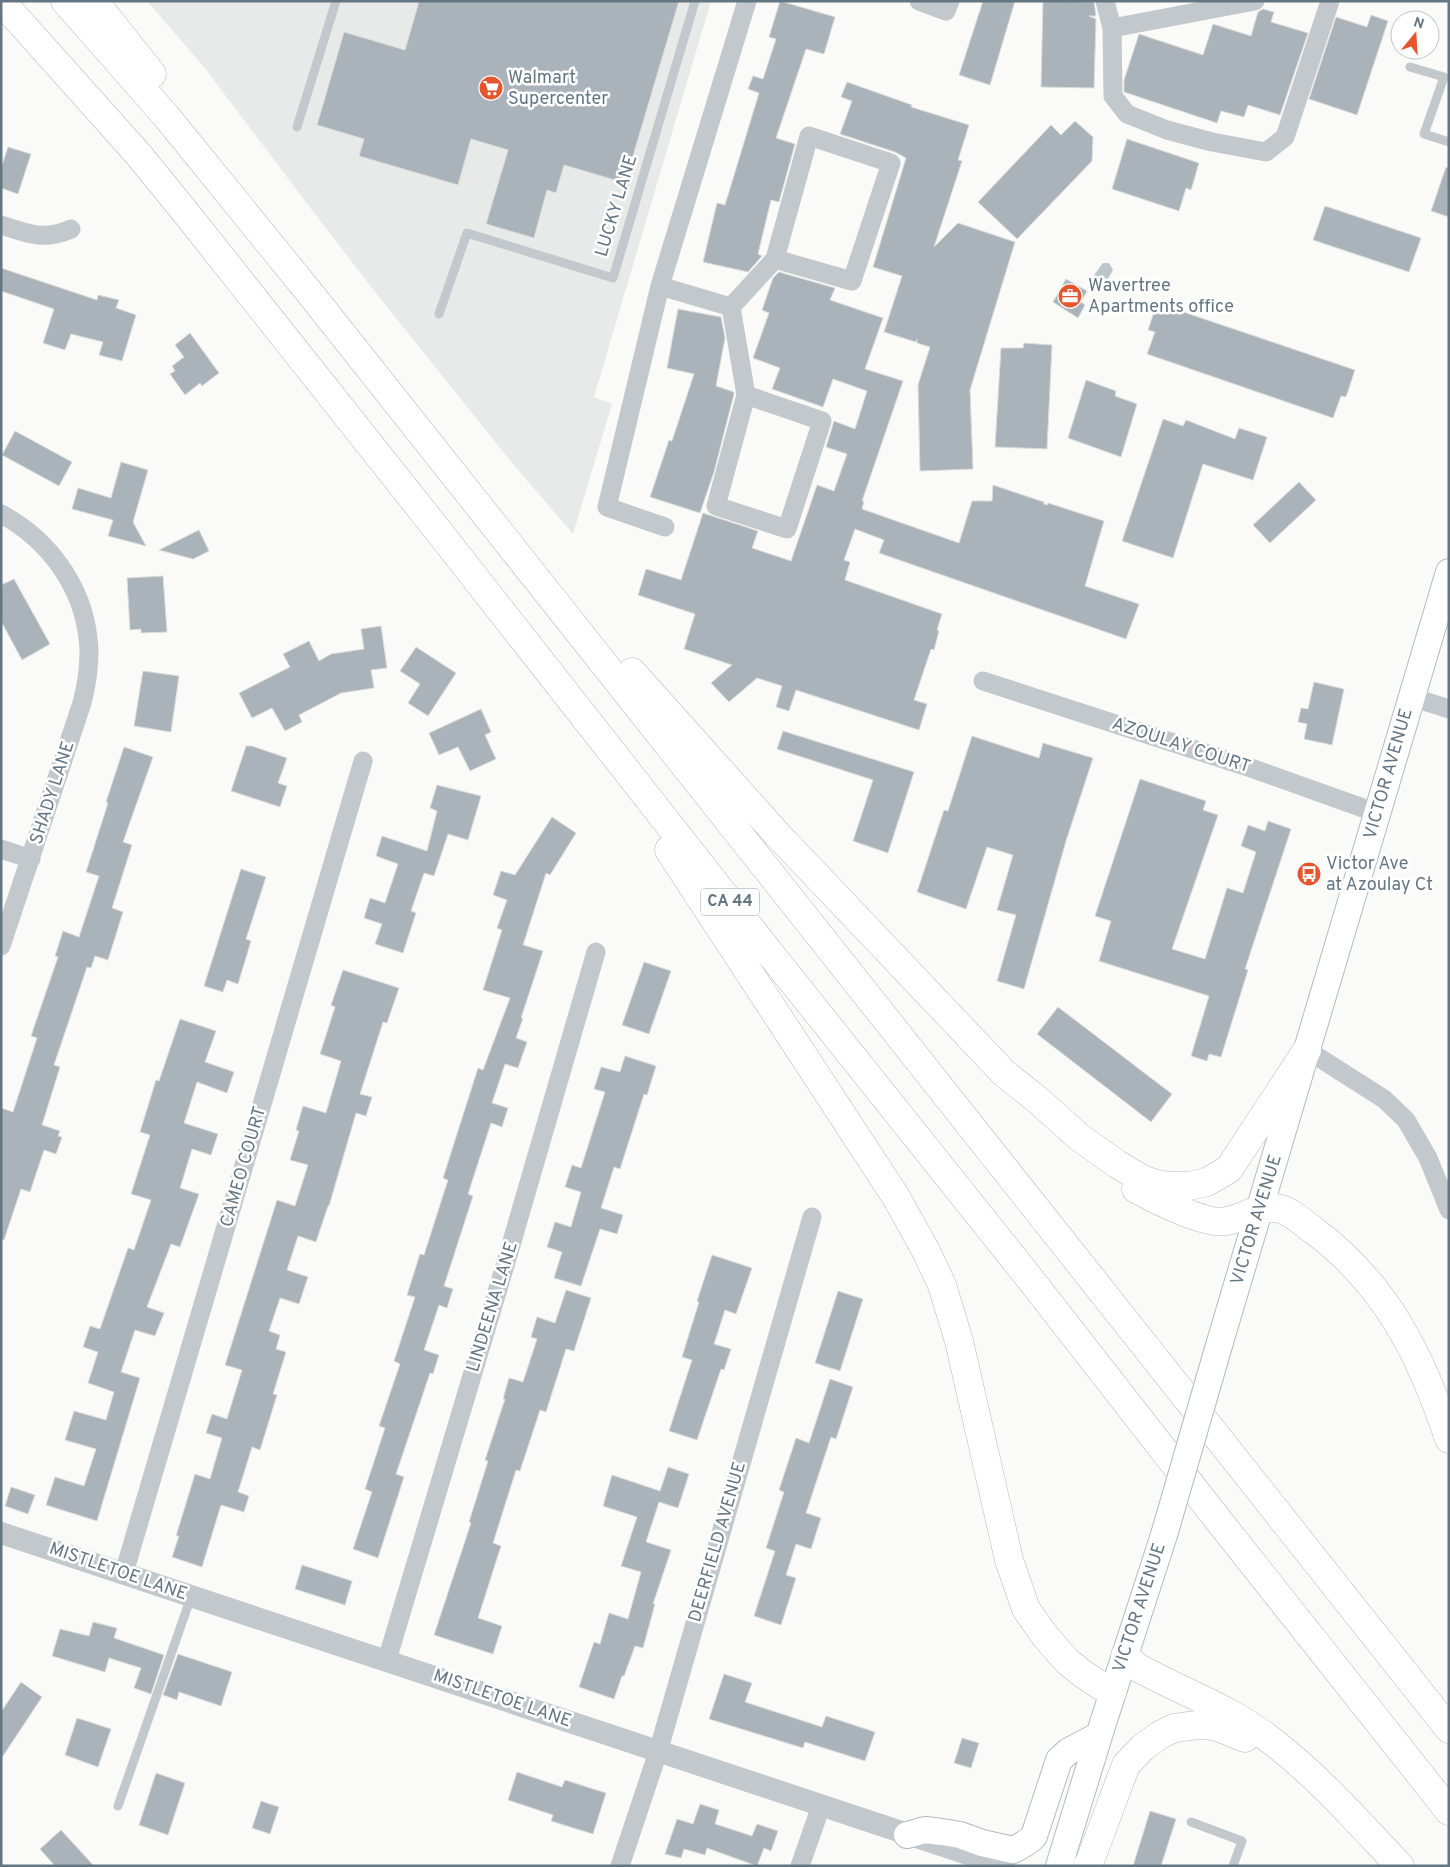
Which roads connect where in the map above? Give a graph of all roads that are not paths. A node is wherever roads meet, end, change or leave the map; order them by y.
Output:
1 (1, 1) edge
2 (65, 1) edge
3 (94, 1) edge
4 (336, 1) edge
5 (695, 1) edge
6 (747, 1) edge
7 (919, 1) edge
8 (950, 1) edge
9 (1105, 1) edge
10 (1255, 1) edge
11 (1330, 1) edge
12 (1225, 4) edge
13 (1112, 28) junction
14 (1410, 67) dead end
15 (297, 127) dead end
16 (1449, 142) edge
17 (1, 225) edge
18 (71, 229) dead end
19 (775, 259) junction
20 (660, 286) junction
21 (313, 297) junction
22 (731, 307) junction
23 (439, 314) dead end
24 (746, 395) junction
25 (1, 514) edge
26 (664, 527) dead end
27 (1449, 572) edge
28 (566, 615) junction
29 (984, 681) dead end
30 (1411, 697) junction
31 (1449, 709) edge
32 (363, 761) dead end
33 (637, 783) junction
34 (1377, 813) junction
35 (1, 849) edge
36 (31, 859) junction
37 (1, 946) edge
38 (596, 952) dead end
39 (1307, 1050) junction
40 (1004, 1073) junction
41 (1260, 1209) junction
42 (1449, 1210) edge
43 (812, 1217) dead end
44 (1449, 1439) edge
45 (1, 1533) edge
46 (124, 1573) junction
47 (191, 1596) junction
48 (1124, 1656) junction
49 (387, 1660) junction
50 (1112, 1693) junction
51 (1449, 1729) edge
52 (1099, 1735) junction
53 (658, 1752) junction
54 (1314, 1778) junction
55 (118, 1806) dead end
56 (821, 1806) junction
57 (1449, 1811) edge
58 (1191, 1822) dead end
59 (906, 1835) junction
60 (620, 1866) edge
61 (800, 1866) edge
62 (1004, 1866) edge
63 (1059, 1866) edge
64 (1087, 1866) edge
65 (1233, 1866) edge
66 (1400, 1866) edge

1 - 33 highway, CA 44
2 - 21 highway, CA 44
3 - 21 highway
4 - 15 lane
5 - 23 lane, LUCKY LANE
6 - 20 street
7 - 8 street
9 - 13 street
10 - 12 street
11 - 13 street
12 - 13 street
14 - 16 lane
17 - 18 street
19 - 19 street
19 - 22 street
20 - 22 street
20 - 26 street
21 - 28 highway, CA 44
22 - 24 street
24 - 24 street
25 - 36 street, SHADY LANE
27 - 30 main road, VICTOR AVENUE
28 - 40 highway
28 - 51 highway, CA 44
29 - 34 street, AZOULAY COURT
30 - 31 street
30 - 34 main road, VICTOR AVENUE
32 - 46 street, CAMEO COURT
33 - 50 highway
33 - 57 highway, CA 44
34 - 39 main road, VICTOR AVENUE
35 - 36 street
36 - 37 street, SHADY LANE
38 - 49 street, LINDEENA LANE
39 - 40 highway
39 - 41 main road, VICTOR AVENUE
39 - 42 street
40 - 41 highway
41 - 44 highway
41 - 48 main road, VICTOR AVENUE, bridge
43 - 53 street, DEERFIELD AVENUE
45 - 46 street, MISTLETOE LANE
46 - 47 street, MISTLETOE LANE
47 - 49 street, MISTLETOE LANE
47 - 55 lane
48 - 50 main road, VICTOR AVENUE
48 - 54 highway
49 - 53 street, MISTLETOE LANE
50 - 52 main road, VICTOR AVENUE
52 - 59 main road
52 - 63 main road, VICTOR AVENUE
53 - 56 street, MISTLETOE LANE
53 - 60 street, DEERFIELD AVENUE
54 - 64 highway
54 - 66 highway
56 - 59 street, MISTLETOE LANE
56 - 61 street
58 - 65 lane
59 - 62 street, MISTLETOE LANE

